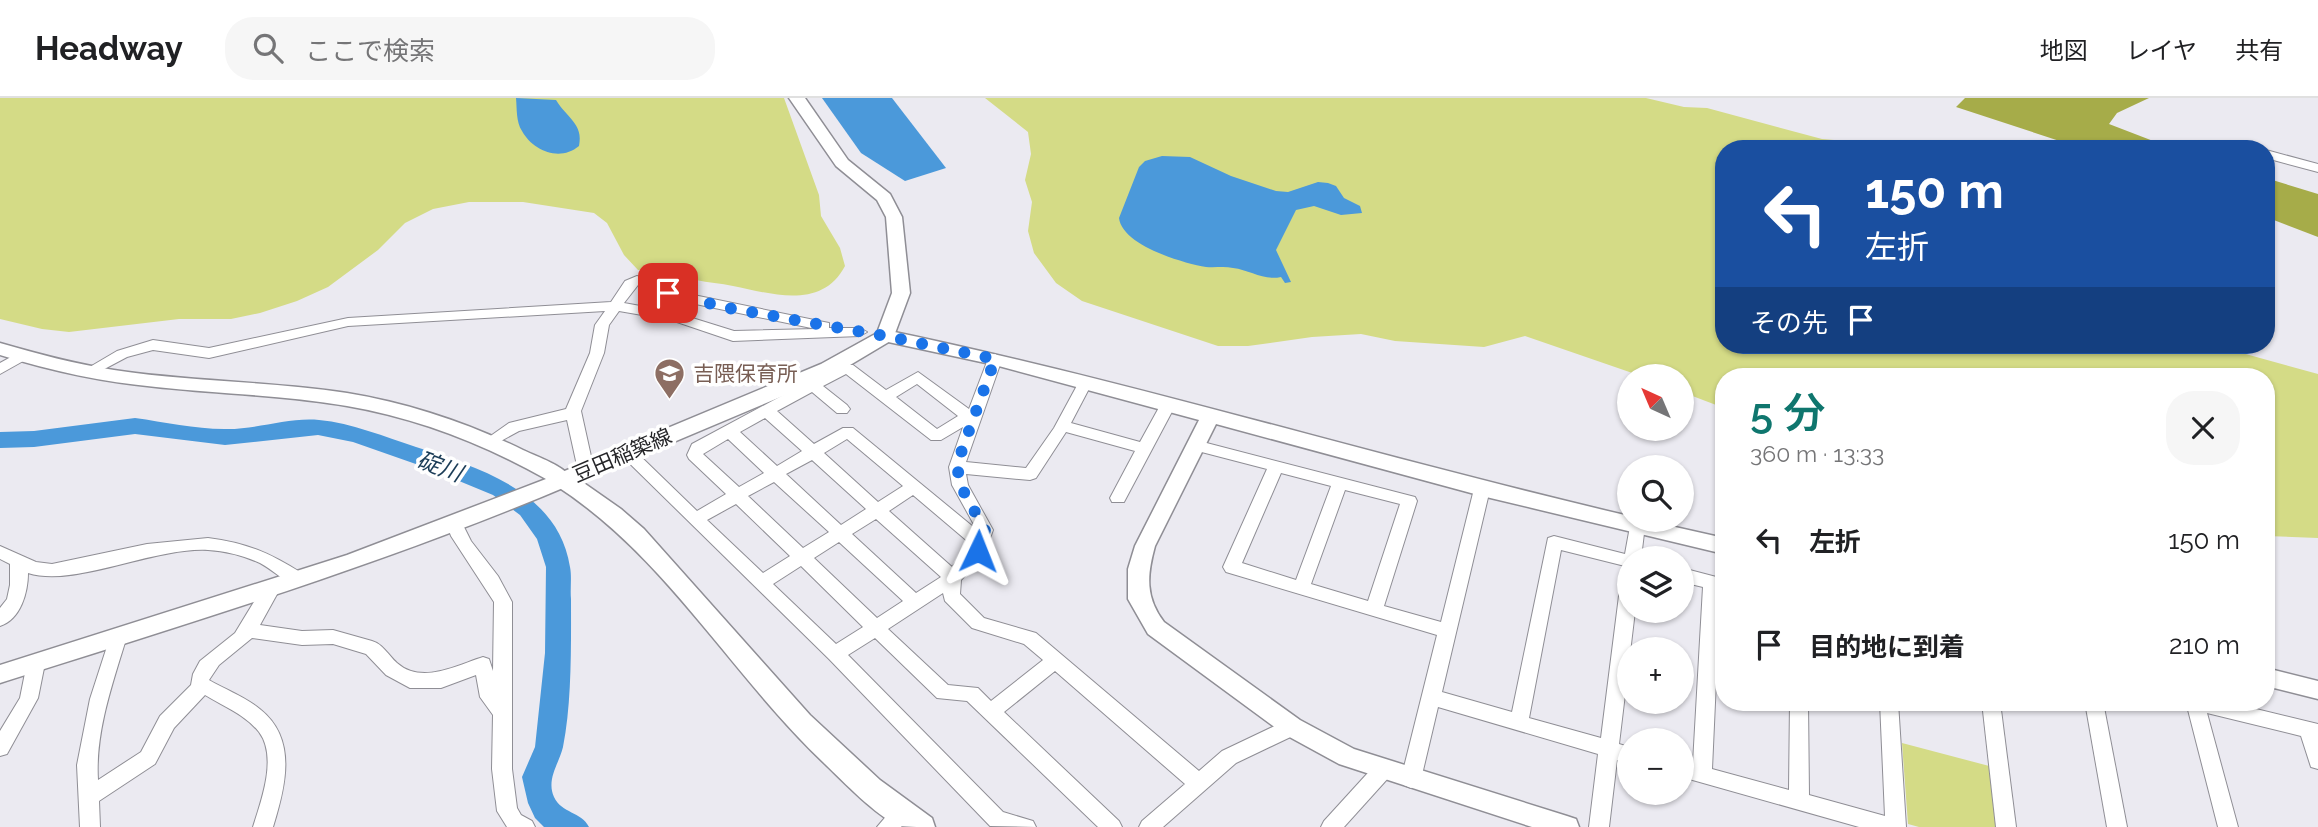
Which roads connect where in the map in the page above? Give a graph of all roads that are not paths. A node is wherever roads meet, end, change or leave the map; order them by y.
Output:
1 (797, 98) edge
2 (2275, 156) edge
3 (2318, 168) edge
4 (616, 306) junction
5 (860, 332) junction
6 (885, 336) junction
7 (0, 349) edge
8 (20, 357) junction
9 (995, 359) junction
10 (842, 365) junction
11 (0, 369) edge
12 (90, 372) junction
13 (1085, 383) junction
14 (812, 385) junction
15 (885, 397) junction
16 (1167, 405) junction
17 (766, 410) junction
18 (842, 410) dead end
19 (573, 413) junction
20 (972, 414) junction
21 (1210, 417) junction
22 (1062, 426) junction
23 (729, 430) junction
24 (489, 442) junction
25 (1195, 445) junction
26 (1143, 448) junction
27 (813, 452) junction
28 (627, 453) junction
29 (1276, 466) junction
30 (957, 467) junction
31 (586, 470) junction
32 (776, 474) junction
33 (1340, 483) junction
34 (552, 485) junction
35 (914, 486) junction
36 (1482, 489) junction
37 (738, 495) junction
38 (1118, 498) dead end
39 (879, 509) junction
40 (696, 519) junction
41 (1617, 520) edge
42 (455, 525) junction
43 (1666, 532) edge
44 (841, 533) junction
45 (981, 543) junction
46 (1715, 544) edge
47 (0, 552) edge
48 (802, 557) junction
49 (1617, 557) edge
50 (18, 560) junction
51 (953, 578) junction
52 (1694, 578) edge
53 (297, 579) junction
54 (761, 583) junction
55 (1715, 584) edge
56 (272, 587) junction
57 (1301, 588) junction
58 (915, 602) junction
59 (1374, 610) junction
60 (0, 619) edge
61 (1715, 621) edge
62 (1625, 623) edge
63 (875, 627) junction
64 (248, 630) junction
65 (1448, 631) junction
66 (118, 636) junction
67 (835, 654) junction
68 (1056, 660) junction
69 (36, 663) junction
70 (0, 674) edge
71 (2275, 679) edge
72 (203, 685) junction
73 (2318, 690) edge
74 (1432, 697) junction
75 (992, 711) junction
76 (1799, 711) edge
77 (1889, 711) edge
78 (1992, 711) edge
79 (2096, 711) edge
80 (2198, 711) edge
81 (2232, 711) edge
82 (503, 714) junction
83 (1519, 723) junction
84 (1292, 727) junction
85 (2313, 731) edge
86 (0, 748) edge
87 (1609, 750) junction
88 (1617, 752) edge
89 (2318, 761) edge
90 (1383, 770) junction
91 (1694, 773) edge
92 (1702, 775) junction
93 (1411, 779) junction
94 (1198, 783) junction
95 (90, 796) junction
96 (1800, 802) junction
97 (894, 820) edge
98 (518, 825) edge
99 (90, 827) edge
100 (263, 827) edge
101 (922, 827) edge
102 (1026, 827) edge
103 (1112, 827) edge
104 (1149, 827) edge
105 (1331, 827) edge
106 (1567, 827) edge
107 (1599, 827) edge
108 (1894, 827) edge
109 (2006, 827) edge
110 (2117, 827) edge
111 (2228, 827) edge

1 - 6 main road
2 - 3 street
4 - 5 street
4 - 5 street
4 - 12 street
4 - 19 street
5 - 6 street
6 - 9 street
6 - 10 main road, 豆田稲築線
7 - 8 street
8 - 11 street
8 - 12 street
9 - 13 street
9 - 20 street
10 - 14 street
10 - 15 street
10 - 28 main road, 豆田稲築線
12 - 24 street
13 - 16 street
13 - 22 street
14 - 17 street
14 - 18 street
15 - 20 street
15 - 20 street
16 - 21 street
16 - 26 street
17 - 23 street
17 - 27 street
19 - 24 street
19 - 31 street
20 - 30 street
21 - 25 street
21 - 36 street
22 - 26 street
22 - 30 street
23 - 32 street
23 - 37 street
24 - 34 street
25 - 29 street
25 - 84 street
26 - 38 street
27 - 32 street
27 - 35 street
27 - 39 street
28 - 31 main road, 豆田稲築線
28 - 40 street
29 - 33 street
29 - 57 street
30 - 45 street
31 - 34 main road, 豆田稲築線
32 - 37 street
32 - 44 street
33 - 57 street
33 - 59 street
34 - 42 street
34 - 97 main road, 豆田稲築線
35 - 39 street
35 - 45 street
36 - 41 street
36 - 65 street
37 - 40 street
37 - 48 street
39 - 44 street
39 - 51 street
40 - 54 street
42 - 53 street
42 - 82 street
43 - 46 street
44 - 48 street
44 - 58 street
45 - 51 street
47 - 50 street
48 - 54 street
48 - 63 street
49 - 83 street
50 - 53 street
50 - 60 street
51 - 58 street
51 - 68 street
52 - 55 street
53 - 56 street
54 - 67 street
56 - 64 street
56 - 66 street
57 - 59 street
58 - 63 street
59 - 65 street
61 - 92 street
62 - 87 street
63 - 67 street
63 - 75 street
64 - 72 street
64 - 82 street
65 - 74 street
66 - 69 street
66 - 95 street
67 - 102 street
68 - 75 street
68 - 94 street
69 - 70 street
69 - 86 street
71 - 73 street
72 - 95 street
72 - 100 street
74 - 83 street
74 - 93 street
75 - 103 street
76 - 96 street
77 - 108 street
78 - 109 street
79 - 110 street
80 - 111 street
81 - 85 street
82 - 98 street
83 - 87 street
84 - 90 street
84 - 94 street
85 - 89 street
87 - 88 street
87 - 107 street
90 - 93 street
90 - 105 street
91 - 92 street
92 - 96 street
93 - 106 street
94 - 104 street
95 - 99 street
96 - 108 street
97 - 101 main road, 豆田稲築線

